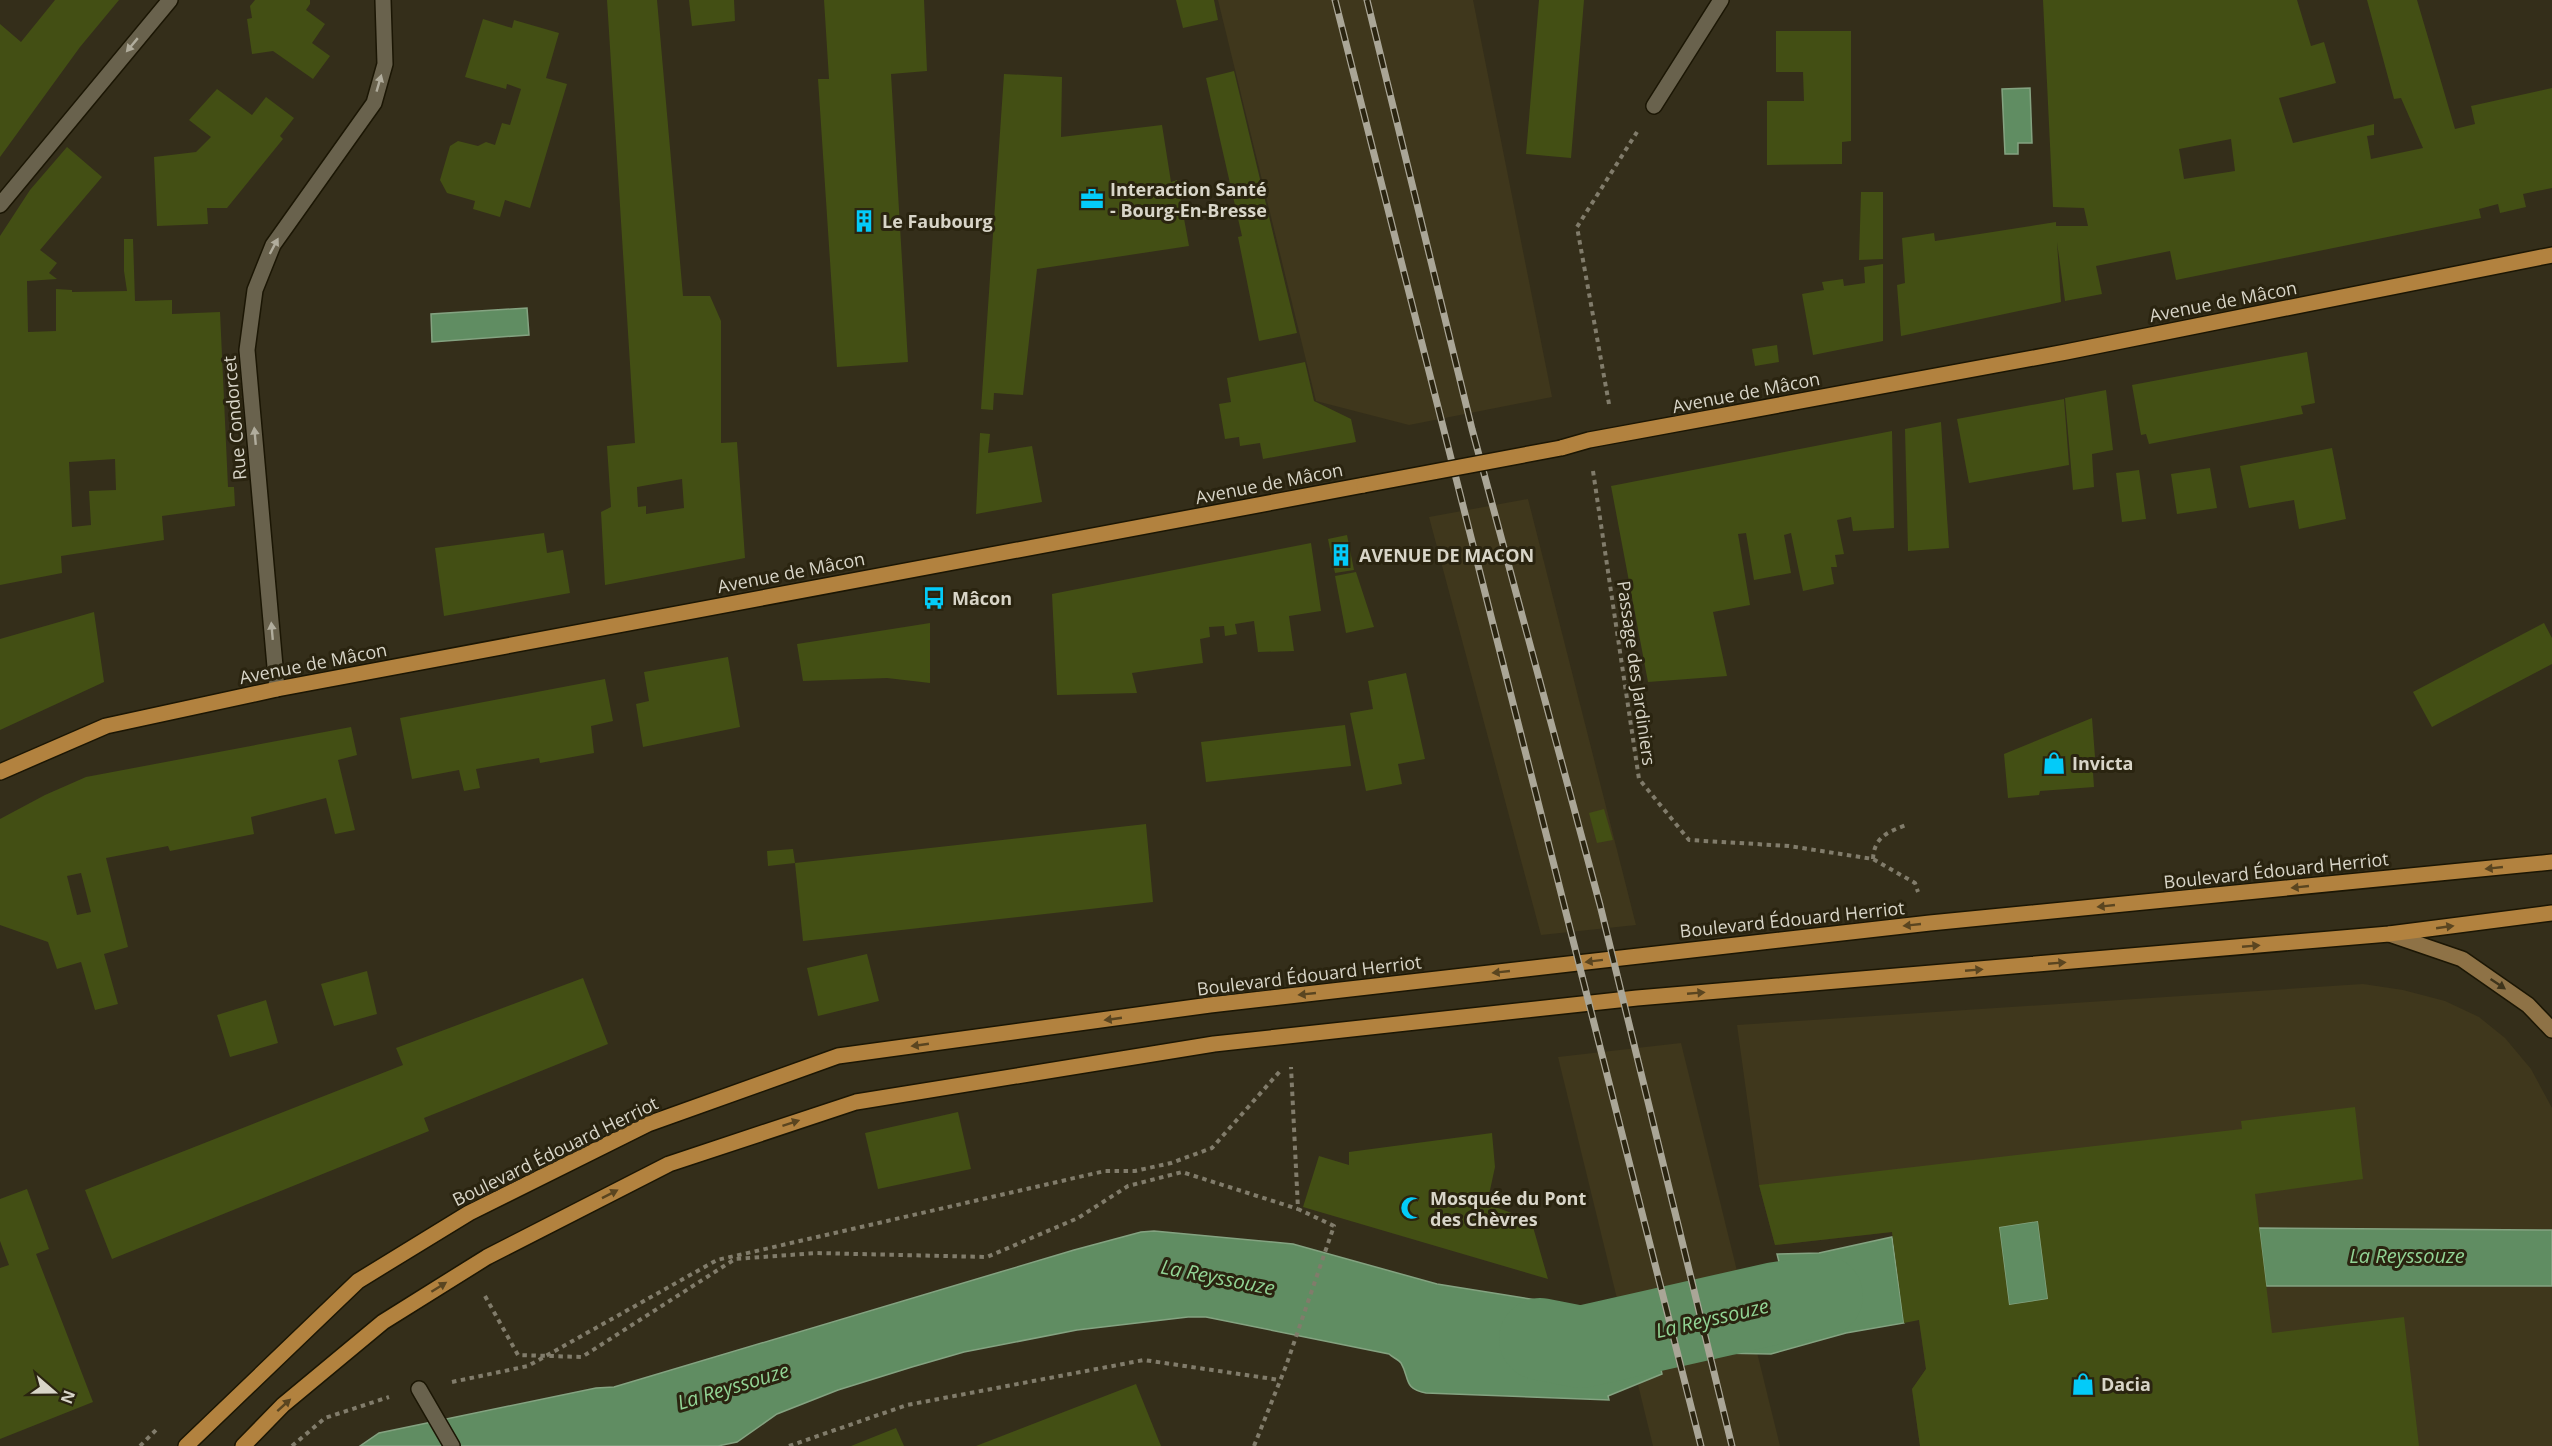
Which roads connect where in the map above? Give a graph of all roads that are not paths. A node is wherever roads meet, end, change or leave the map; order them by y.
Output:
1 (170, 0) edge
2 (383, 0) edge
3 (1720, 0) edge
4 (1654, 106) road end
5 (0, 205) edge
6 (2552, 255) edge
7 (277, 689) junction
8 (0, 772) edge
9 (2552, 862) edge
10 (2552, 913) edge
11 (2389, 934) junction
12 (2552, 1030) edge
13 (419, 1389) road end
14 (186, 1446) edge
15 (243, 1446) edge
16 (452, 1446) edge

1 -> 5 street
7 -> 2 street, Rue Condorcet
3 - 4 street
6 - 7 main road, Avenue de Mâcon, bridge
7 - 8 main road, Avenue de Mâcon
9 -> 14 main road, Boulevard Édouard Herriot
11 -> 10 main road
11 -> 12 street
15 -> 11 main road
13 - 16 street

